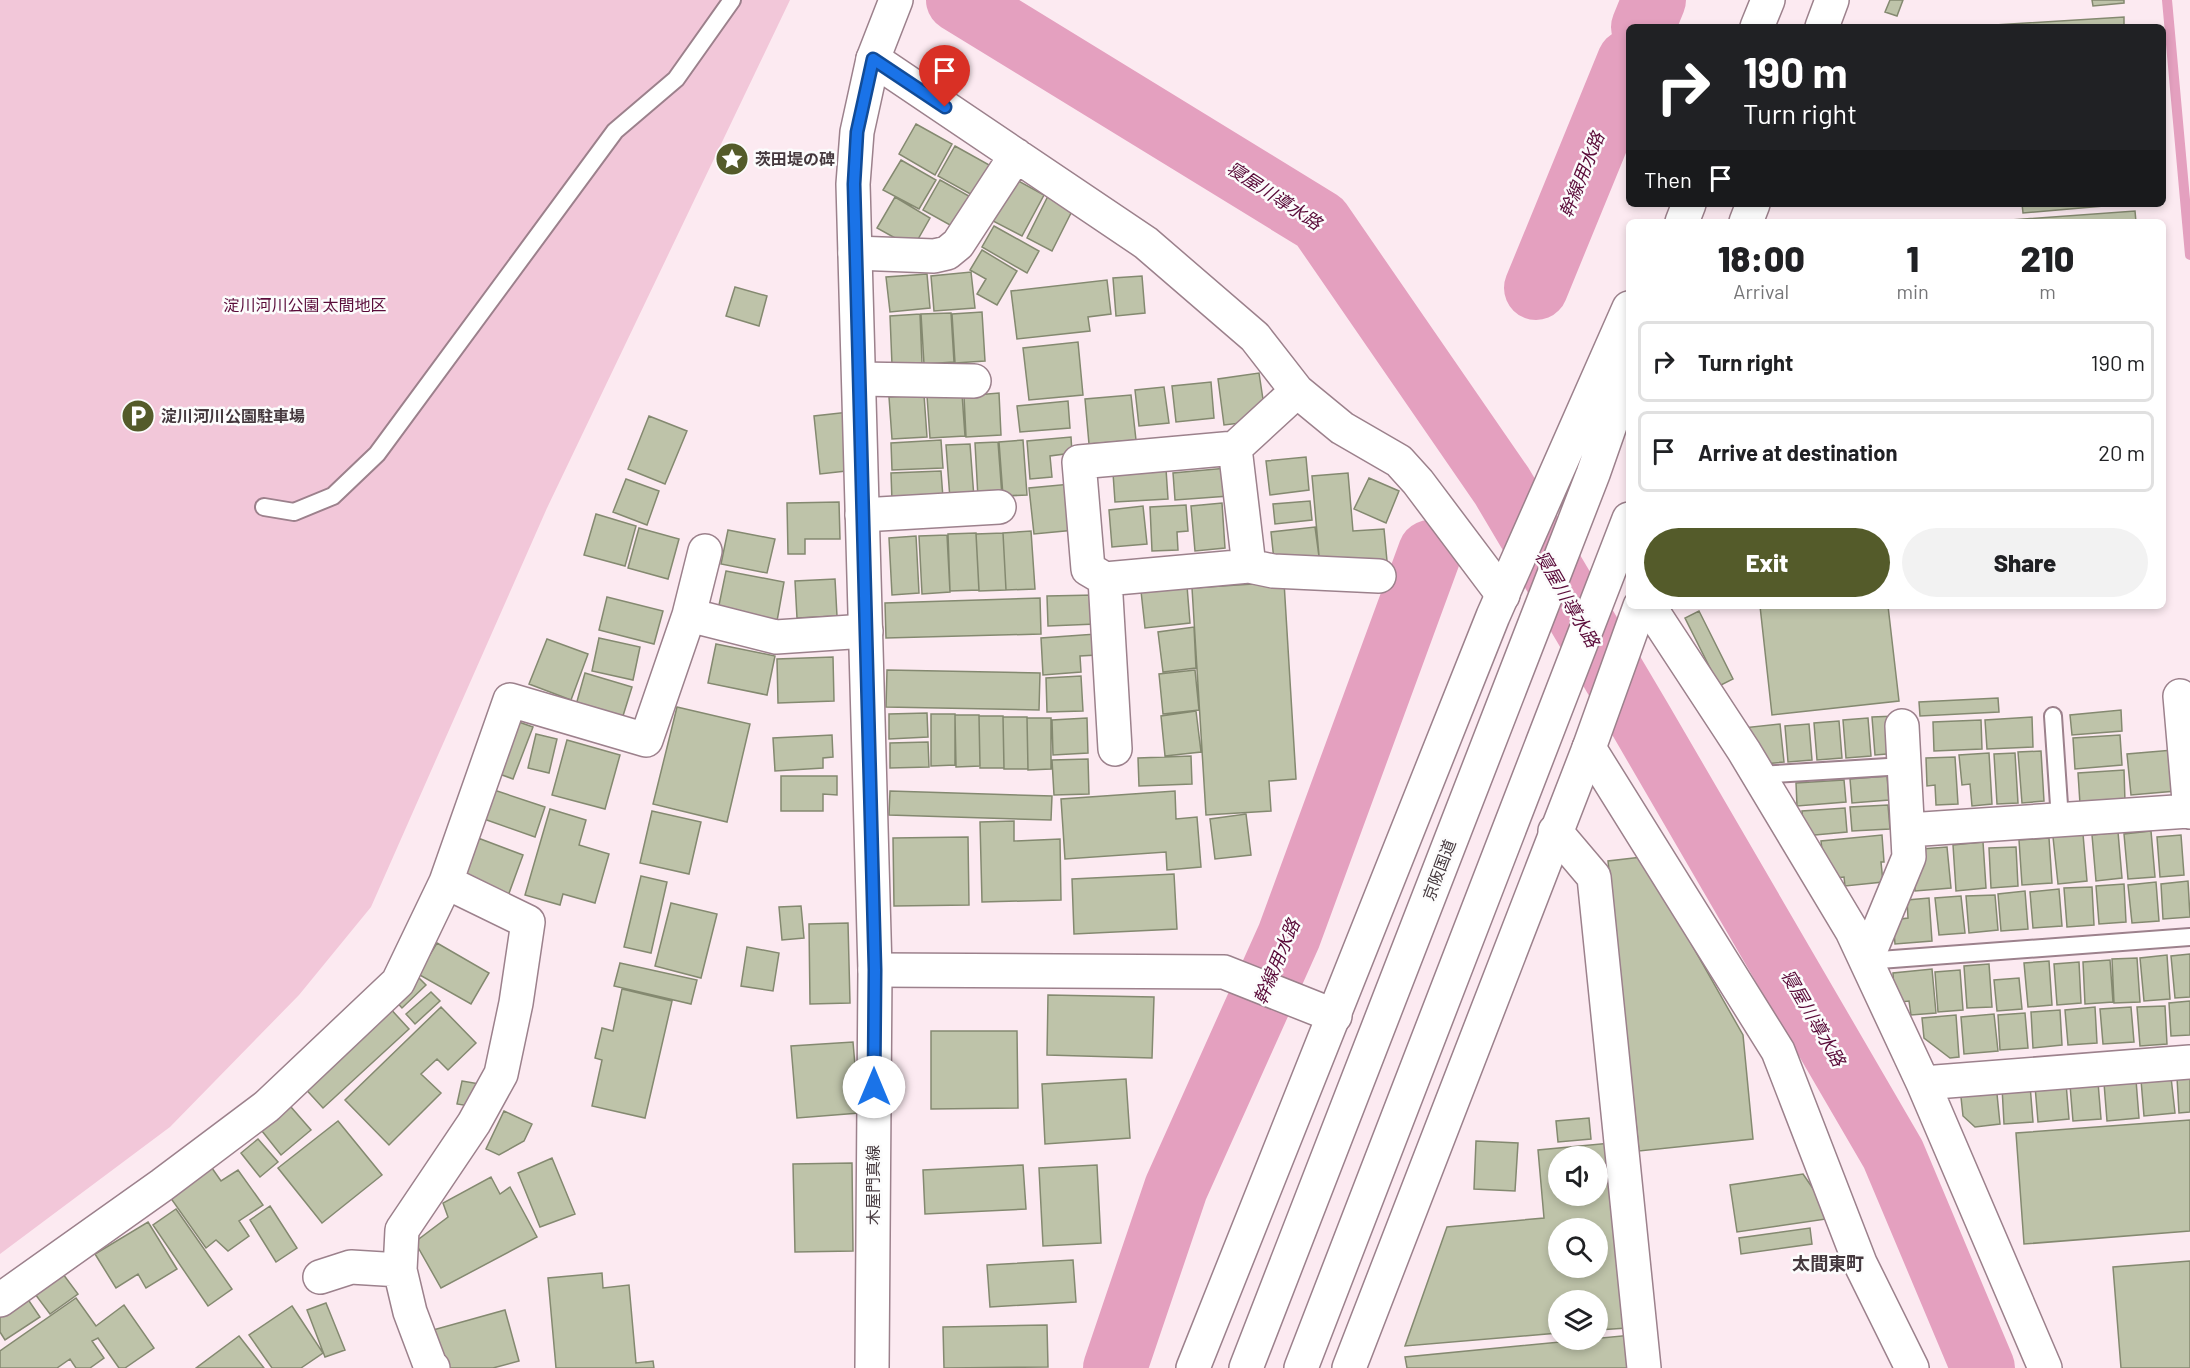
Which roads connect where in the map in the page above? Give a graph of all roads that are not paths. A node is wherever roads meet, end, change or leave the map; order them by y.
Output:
1 (732, 0) edge
2 (896, 0) edge
3 (1768, 0) edge
4 (1832, 0) edge
5 (1758, 24) edge
6 (1822, 24) edge
7 (873, 59) junction
8 (1016, 155) junction
9 (855, 253) junction
10 (1626, 315) edge
11 (859, 380) junction
12 (1626, 380) edge
13 (974, 381) dead end
14 (1297, 391) junction
15 (1235, 448) junction
16 (264, 507) dead end
17 (999, 507) dead end
18 (862, 514) junction
19 (1626, 527) edge
20 (705, 551) dead end
21 (1249, 566) junction
22 (1379, 576) dead end
23 (1105, 579) junction
24 (1503, 595) junction
25 (1639, 609) edge
26 (1651, 609) edge
27 (689, 615) junction
28 (866, 631) junction
29 (2180, 696) dead end
30 (2053, 716) dead end
31 (1902, 726) dead end
32 (1115, 749) dead end
33 (1584, 761) junction
34 (1904, 766) junction
35 (1759, 776) junction
36 (2190, 812) edge
37 (2060, 820) junction
38 (1908, 830) junction
39 (1555, 831) junction
40 (446, 882) junction
41 (2190, 937) edge
42 (1866, 960) junction
43 (875, 970) junction
44 (1335, 1016) junction
45 (2190, 1062) edge
46 (1923, 1083) junction
47 (400, 1270) junction
48 (320, 1276) dead end
49 (0, 1300) edge
50 (429, 1367) edge
51 (872, 1368) edge
52 (1193, 1368) edge
53 (1246, 1368) edge
54 (1301, 1368) edge
55 (1349, 1368) edge
56 (1644, 1368) edge
57 (1912, 1368) edge
58 (2045, 1368) edge

1 - 16 lane
2 - 7 main road, 木屋門真線
3 - 5 main road
4 - 6 main road
7 - 8 main road
7 - 9 main road, 木屋門真線
8 - 9 main road
8 - 14 main road
9 - 11 main road, 木屋門真線
10 - 24 main road
11 - 13 main road
11 - 18 main road, 木屋門真線
12 - 53 main road, 京阪国道
14 - 15 main road
14 - 24 main road
15 - 21 main road
15 - 23 main road
17 - 18 main road
18 - 28 main road, 木屋門真線
19 - 54 main road
20 - 27 main road
21 - 22 main road
21 - 23 main road
23 - 32 main road
24 - 44 main road
25 - 33 main road
26 - 35 main road
27 - 28 main road
27 - 40 main road
28 - 43 main road, 木屋門真線
29 - 36 main road
30 - 37 lane
31 - 34 main road
33 - 39 main road
33 - 57 main road
34 - 35 lane
34 - 38 main road
35 - 42 main road
36 - 37 main road
37 - 38 main road
38 - 42 main road
39 - 55 main road
39 - 56 main road
40 - 47 main road
40 - 49 main road
41 - 42 lane
42 - 46 main road
43 - 44 main road
43 - 51 main road, 木屋門真線
44 - 52 main road
45 - 46 main road
46 - 58 main road
47 - 48 main road
47 - 50 main road

